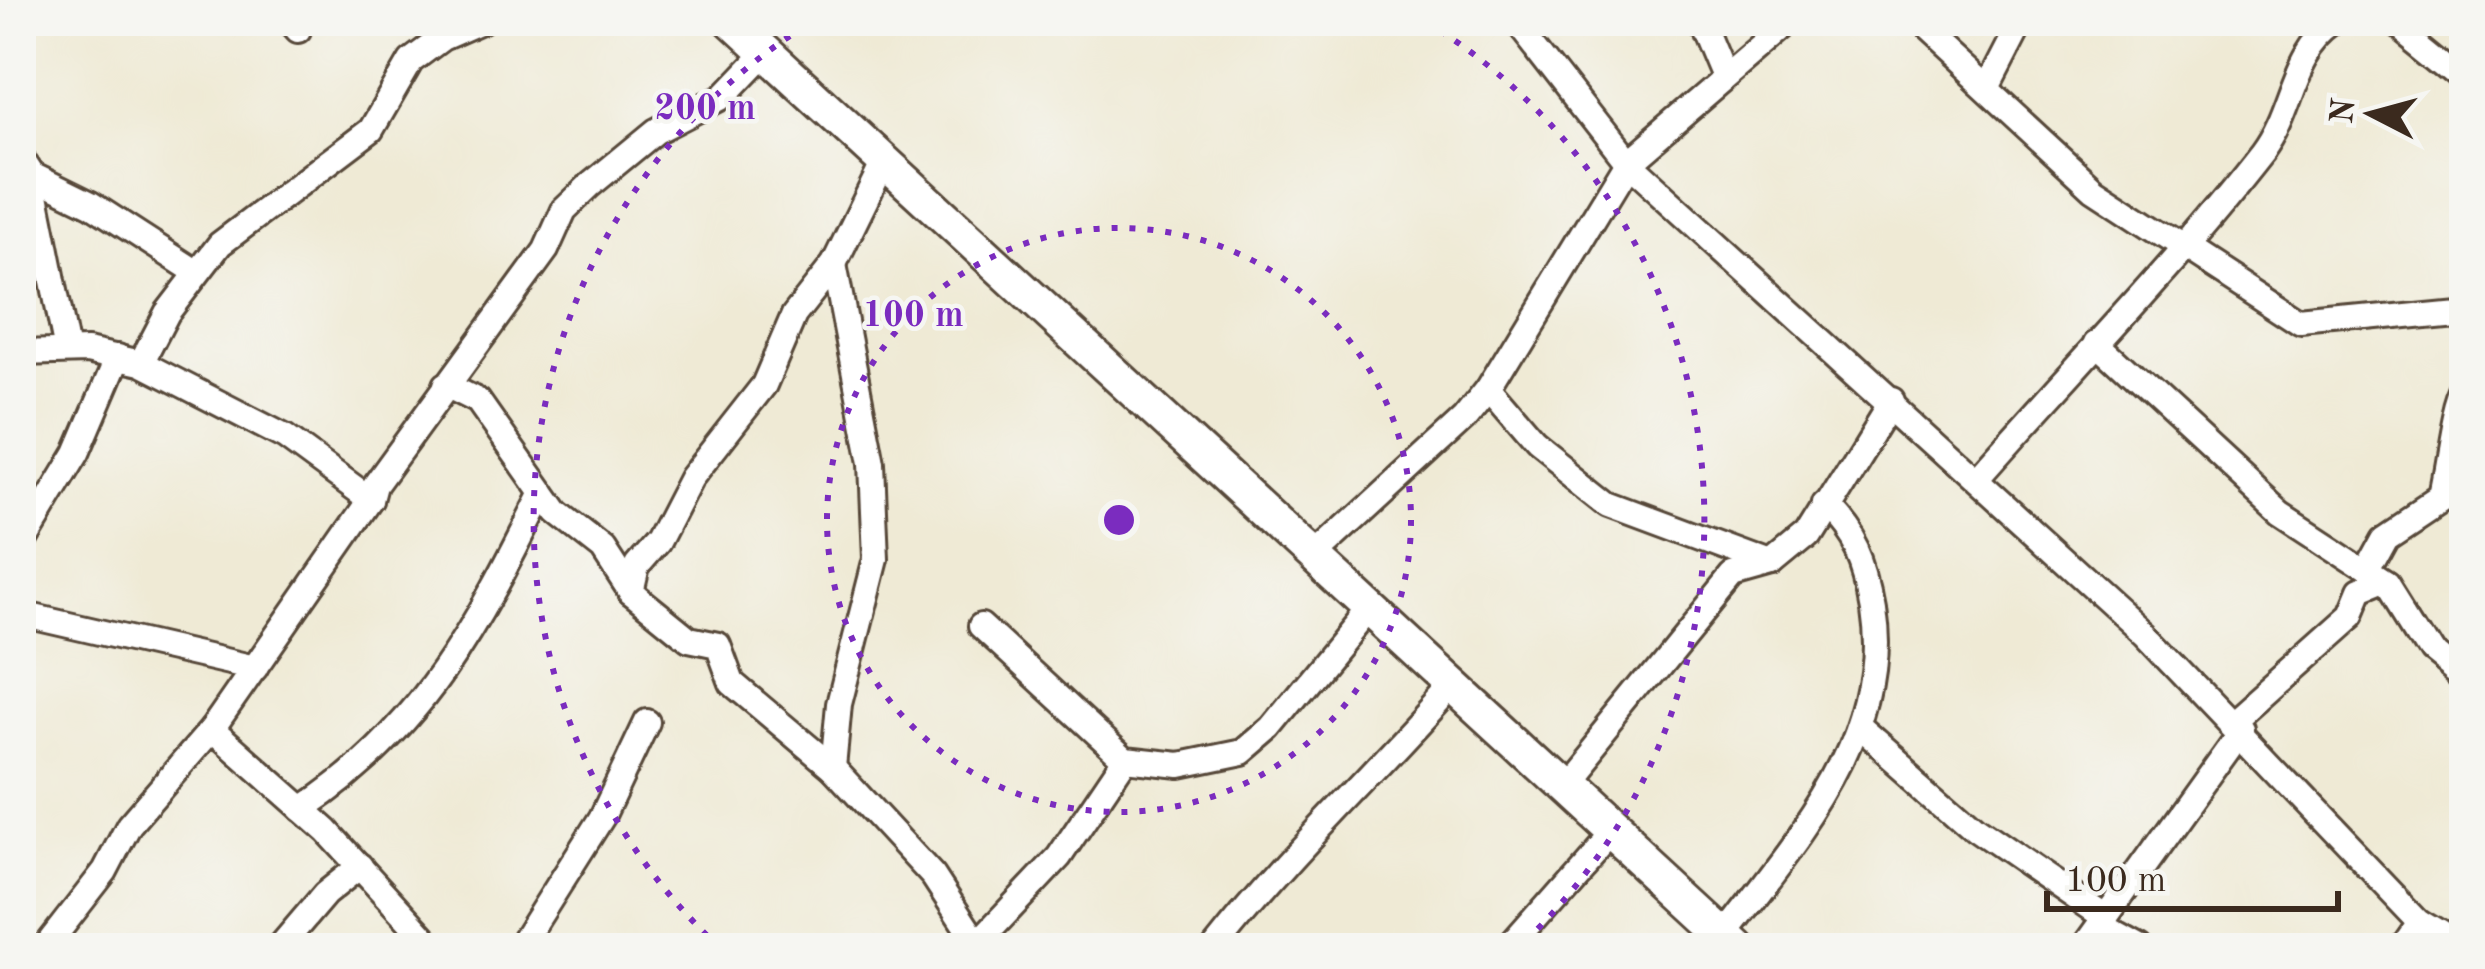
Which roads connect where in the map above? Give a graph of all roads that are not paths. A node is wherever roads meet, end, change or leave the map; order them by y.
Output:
1 (481, 21) edge
2 (732, 21) edge
3 (1516, 21) edge
4 (1700, 21) edge
5 (1790, 21) edge
6 (1912, 21) edge
7 (2022, 21) edge
8 (2338, 21) edge
9 (2400, 21) edge
10 (767, 51) junction
11 (2464, 73) edge
12 (1724, 76) junction
13 (1988, 87) junction
14 (1626, 162) junction
15 (883, 164) junction
16 (26, 167) edge
17 (2185, 249) junction
18 (834, 264) junction
19 (196, 272) junction
20 (2464, 308) edge
21 (2097, 343) junction
22 (67, 351) junction
23 (21, 353) edge
24 (129, 360) junction
25 (446, 385) junction
26 (1488, 389) junction
27 (2464, 395) edge
28 (1891, 400) junction
29 (1977, 478) junction
30 (543, 493) junction
31 (371, 500) junction
32 (1824, 505) junction
33 (21, 546) edge
34 (1314, 557) junction
35 (1772, 565) junction
36 (2378, 574) junction
37 (631, 592) junction
38 (1370, 607) junction
39 (21, 614) edge
40 (981, 626) dead end
41 (255, 668) junction
42 (2464, 677) edge
43 (1454, 683) junction
44 (647, 722) dead end
45 (2237, 725) junction
46 (212, 729) junction
47 (1862, 729) junction
48 (1125, 759) junction
49 (833, 768) junction
50 (1562, 786) junction
51 (302, 809) junction
52 (1611, 830) junction
53 (359, 866) junction
54 (2103, 922) junction
55 (2419, 922) junction
56 (1731, 942) edge
57 (978, 946) edge
58 (45, 948) edge
59 (279, 948) edge
60 (434, 948) edge
61 (519, 948) edge
62 (1215, 948) edge
63 (1507, 948) edge
64 (2084, 948) edge
65 (2140, 948) edge
66 (2401, 948) edge
67 (2462, 948) edge

1 - 19 street
2 - 10 main road
3 - 14 street
4 - 12 street
5 - 12 street
6 - 13 street
7 - 13 street
8 - 17 street
9 - 11 street
10 - 15 main road
10 - 25 street
12 - 14 street
13 - 17 street
14 - 26 street
14 - 28 street
15 - 18 street
15 - 34 main road
16 - 19 street
16 - 22 street
17 - 20 street
17 - 21 street
18 - 37 street
18 - 49 street
19 - 24 street
21 - 29 street
21 - 36 street
22 - 23 street
22 - 24 street
24 - 31 street
24 - 33 street
25 - 30 street
25 - 31 street
26 - 34 street
26 - 35 street
27 - 36 street
28 - 29 street
28 - 32 street
29 - 45 street
30 - 37 street
30 - 51 street
31 - 41 street
32 - 35 street
32 - 47 street
34 - 38 main road
35 - 50 street
36 - 42 street
36 - 45 street
37 - 49 street
38 - 43 main road
38 - 48 street
39 - 41 street
40 - 48 street
41 - 46 street
43 - 50 main road
43 - 62 street
44 - 61 street
45 - 54 street
45 - 55 street
46 - 51 street
46 - 58 street
47 - 54 street
47 - 56 street
48 - 57 street
49 - 57 street
50 - 52 main road
51 - 53 street
52 - 56 main road
52 - 63 street
53 - 59 street
53 - 60 street
54 - 64 street
54 - 65 street
55 - 66 street
55 - 67 street

